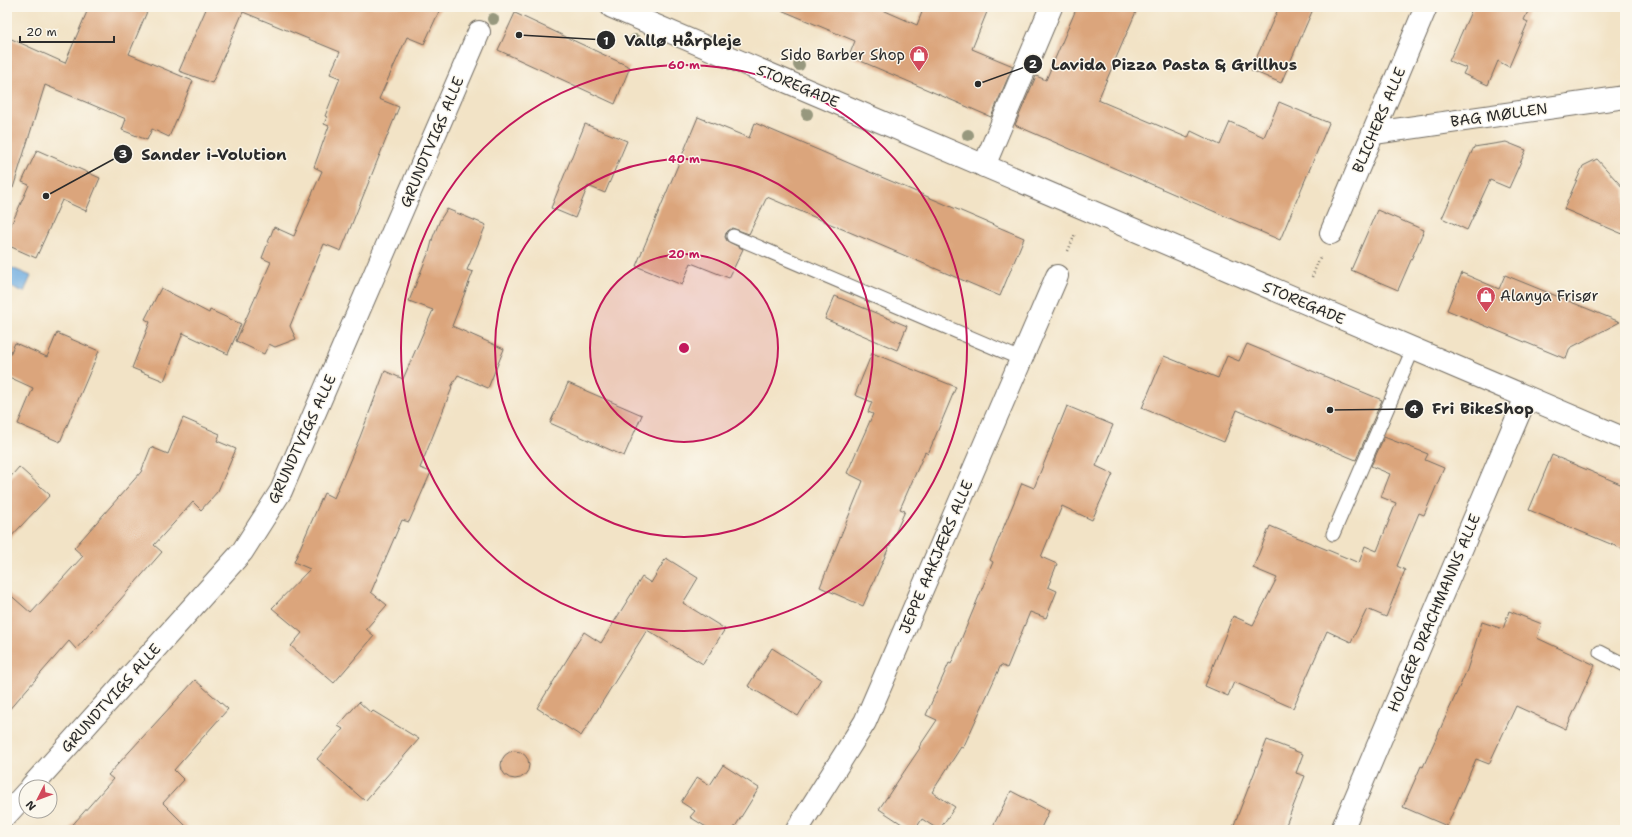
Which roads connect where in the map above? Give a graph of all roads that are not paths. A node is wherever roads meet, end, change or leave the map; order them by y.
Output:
1 (612, 7) edge
2 (1051, 7) edge
3 (1426, 7) edge
4 (479, 32) dead end
5 (1625, 97) edge
6 (1374, 133) junction
7 (984, 166) junction
8 (1331, 233) road end
9 (733, 236) dead end
10 (1057, 276) road end
11 (1413, 349) junction
12 (1021, 359) junction
13 (1526, 397) junction
14 (1625, 439) edge
15 (1333, 534) dead end
16 (1600, 652) dead end
17 (1625, 665) edge
18 (38, 779) edge
19 (18, 802) edge
20 (7, 814) edge
21 (797, 830) edge
22 (1342, 830) edge

1 - 7 street, STOREGADE
2 - 7 street
3 - 6 street, BLICHERS ALLE
4 - 18 street, GRUNDTVIGS ALLE
5 - 6 street, BAG MØLLEN
6 - 8 street, BLICHERS ALLE
7 - 11 street, STOREGADE
9 - 12 lane
10 - 12 street, JEPPE AAKJÆRS ALLE
11 - 13 street, STOREGADE
11 - 15 lane
12 - 21 street, JEPPE AAKJÆRS ALLE
13 - 14 street, STOREGADE
13 - 22 street, HOLGER DRACHMANNS ALLE
16 - 17 lane
19 - 20 street

